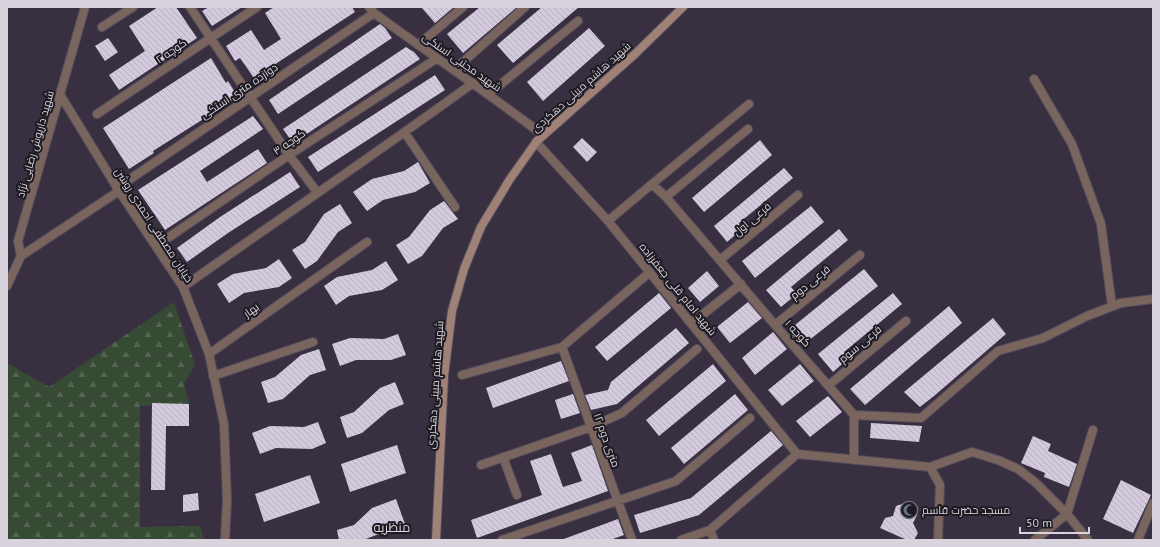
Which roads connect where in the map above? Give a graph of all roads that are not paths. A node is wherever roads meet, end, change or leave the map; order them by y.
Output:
1 (85, 7) edge
2 (133, 7) edge
3 (190, 7) edge
4 (257, 7) edge
5 (463, 7) edge
6 (525, 7) edge
7 (683, 7) edge
8 (372, 10) edge
9 (578, 21) dead end
10 (102, 27) dead end
11 (210, 38) junction
12 (418, 45) junction
13 (436, 59) junction
14 (454, 70) junction
15 (1034, 79) dead end
16 (473, 83) junction
17 (489, 94) junction
18 (61, 96) junction
19 (250, 97) junction
20 (749, 104) dead end
21 (97, 114) dead end
22 (748, 128) dead end
23 (405, 133) junction
24 (543, 135) junction
25 (536, 142) junction
26 (289, 155) junction
27 (652, 184) junction
28 (118, 190) junction
29 (317, 192) junction
30 (798, 195) dead end
31 (666, 197) junction
32 (454, 207) dead end
33 (608, 221) junction
34 (367, 242) dead end
35 (156, 246) junction
36 (860, 255) dead end
37 (21, 256) junction
38 (720, 260) junction
39 (650, 272) junction
40 (741, 284) junction
41 (7, 286) edge
42 (183, 287) junction
43 (1153, 299) edge
44 (1112, 306) junction
45 (906, 321) dead end
46 (692, 323) junction
47 (775, 325) junction
48 (314, 342) dead end
49 (562, 346) junction
50 (696, 349) dead end
51 (208, 354) junction
52 (462, 375) dead end
53 (213, 376) junction
54 (829, 385) junction
55 (854, 415) junction
56 (750, 418) dead end
57 (591, 428) junction
58 (1093, 430) dead end
59 (797, 454) junction
60 (503, 458) junction
61 (854, 460) junction
62 (481, 465) dead end
63 (930, 467) junction
64 (517, 495) dead end
65 (618, 500) junction
66 (1153, 503) edge
67 (1067, 514) junction
68 (710, 530) junction
69 (225, 540) edge
70 (436, 540) edge
71 (502, 540) edge
72 (632, 540) edge
73 (681, 540) edge
74 (714, 540) edge
75 (938, 540) edge
76 (1035, 540) edge
77 (1088, 540) edge
78 (1138, 540) edge

1 - 18 street, شهید داریوش رضایی نژاد
2 - 10 street
3 - 11 street
4 - 11 street, کوچه ۲
5 - 12 street
6 - 14 street
7 - 24 main road, شهید هاشم مبینی دهکردی
8 - 12 street, شهید مجتبی استکی
8 - 19 street, دوازده متری استکی
9 - 17 street
11 - 19 street
11 - 21 street, کوچه ۲
12 - 13 street, شهید مجتبی استکی
13 - 14 street, شهید مجتبی استکی
13 - 26 street, کوچه ۳
14 - 16 street, شهید مجتبی استکی
15 - 44 street
16 - 17 street, شهید مجتبی استکی
16 - 23 street
17 - 24 street, شهید مجتبی استکی
18 - 28 street, خیابان مصطفی احمدی روشن
18 - 37 street, شهید داریوش رضایی نژاد
19 - 26 street
19 - 28 street, دوازده متری استکی
20 - 27 street
22 - 31 street
23 - 29 street
23 - 32 street
24 - 25 main road, شهید هاشم مبینی دهکردی
25 - 33 street, شهید امام قلی جعفرزاده
25 - 70 main road, شهید هاشم مبینی دهکردی
26 - 29 street
26 - 35 street, کوچه ۳
27 - 31 street, کوچه ۱
27 - 33 street
28 - 35 street, خیابان مصطفی احمدی روشن
28 - 37 street, دوازده متری استکی
29 - 42 street
30 - 38 street, فرعی اول
31 - 38 street, کوچه ۱
33 - 39 street, شهید امام قلی جعفرزاده
34 - 51 street, بهار
35 - 42 street, خیابان مصطفی احمدی روشن
36 - 47 street, فرعی دوم
37 - 41 street, شهید داریوش رضایی نژاد
38 - 40 street, کوچه ۱
39 - 46 street, شهید امام قلی جعفرزاده
39 - 49 street
40 - 46 street
40 - 47 street, کوچه ۱
42 - 51 street, خیابان مصطفی احمدی روشن
43 - 44 street
44 - 55 street
45 - 54 street, فرعی سوم
46 - 59 street, شهید امام قلی جعفرزاده
47 - 54 street, کوچه ۱
48 - 53 street
49 - 52 street
49 - 57 street, ۱۲ متری دوم
50 - 57 street
51 - 53 street, خیابان مصطفی احمدی روشن
53 - 69 street, خیابان مصطفی احمدی روشن
54 - 55 street, کوچه ۱
55 - 61 street
56 - 65 street
57 - 60 street
57 - 65 street, ۱۲ متری دوم
58 - 67 street
59 - 61 street
59 - 68 street
60 - 62 street
60 - 64 street
61 - 63 street
63 - 67 street
63 - 75 street
65 - 71 street
65 - 72 street, ۱۲ متری دوم
66 - 78 street
67 - 76 street
67 - 77 street
68 - 73 street
68 - 74 street

